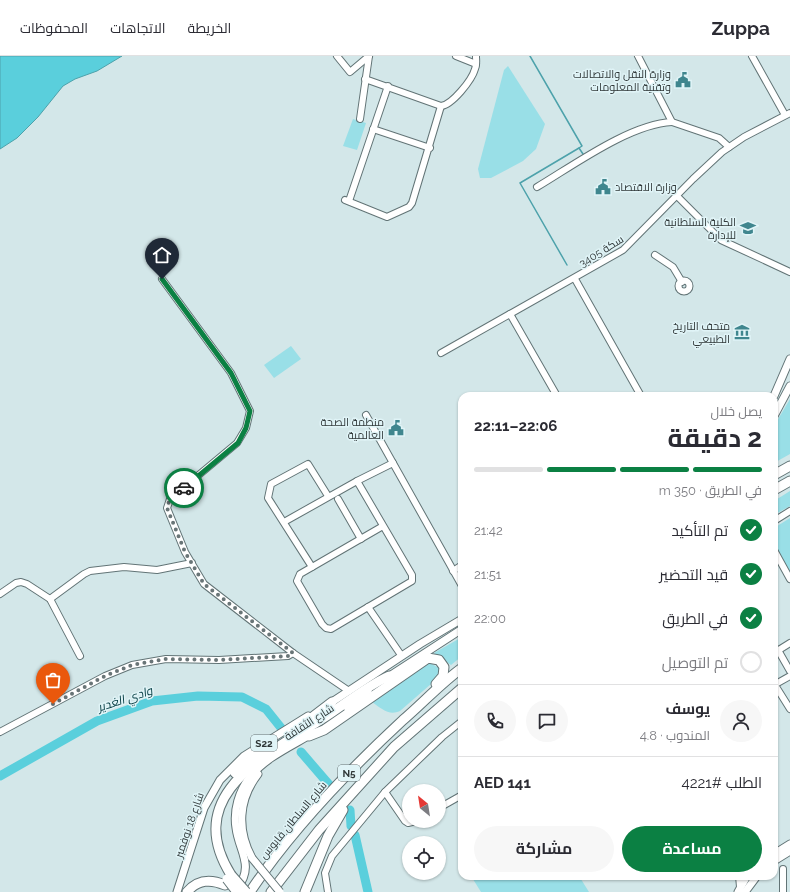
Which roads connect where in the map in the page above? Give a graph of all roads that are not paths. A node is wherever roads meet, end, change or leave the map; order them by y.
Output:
1 (337, 56) edge
2 (369, 56) edge
3 (456, 56) edge
4 (476, 56) edge
5 (638, 56) edge
6 (752, 56) edge
7 (476, 64) junction
8 (365, 79) junction
9 (388, 86) junction
10 (441, 106) junction
11 (788, 114) edge
12 (360, 119) dead end
13 (672, 122) junction
14 (374, 129) junction
15 (729, 147) junction
16 (430, 148) junction
17 (537, 187) dead end
18 (677, 196) junction
19 (655, 255) dead end
20 (777, 265) junction
21 (790, 266) edge
22 (790, 272) edge
23 (162, 279) dead end
24 (575, 279) junction
25 (682, 282) dead end
26 (510, 314) junction
27 (441, 353) dead end
28 (790, 359) edge
29 (790, 386) edge
30 (555, 392) edge
31 (639, 392) edge
32 (776, 392) edge
33 (778, 408) edge
34 (366, 415) dead end
35 (393, 463) junction
36 (790, 466) edge
37 (778, 473) edge
38 (357, 481) junction
39 (789, 482) edge
40 (778, 489) edge
41 (328, 496) junction
42 (338, 499) dead end
43 (790, 511) edge
44 (778, 518) edge
45 (284, 522) junction
46 (383, 526) junction
47 (361, 539) junction
48 (778, 557) edge
49 (192, 563) junction
50 (312, 567) junction
51 (458, 567) edge
52 (453, 570) junction
53 (458, 579) edge
54 (790, 579) edge
55 (0, 594) edge
56 (50, 599) junction
57 (368, 607) junction
58 (458, 621) edge
59 (458, 632) edge
60 (790, 643) edge
61 (778, 650) edge
62 (293, 653) junction
63 (778, 654) edge
64 (402, 655) junction
65 (80, 656) dead end
66 (458, 671) edge
67 (790, 671) edge
68 (388, 676) junction
69 (790, 676) edge
70 (778, 683) edge
71 (349, 691) junction
72 (458, 691) edge
73 (778, 691) edge
74 (426, 699) junction
75 (332, 702) junction
76 (790, 709) edge
77 (329, 715) junction
78 (458, 724) edge
79 (0, 732) edge
80 (309, 736) junction
81 (283, 752) junction
82 (385, 792) junction
83 (351, 793) junction
84 (458, 797) edge
85 (446, 804) edge
86 (402, 817) edge
87 (790, 844) edge
88 (790, 851) edge
89 (778, 852) edge
90 (778, 858) edge
91 (783, 869) dead end
92 (228, 880) junction
93 (740, 880) edge
94 (746, 880) edge
95 (752, 880) edge
96 (741, 890) edge
97 (178, 892) edge
98 (187, 892) edge
99 (235, 892) edge
100 (246, 892) edge
101 (250, 892) edge
102 (271, 892) edge
103 (280, 892) edge
104 (305, 892) edge
105 (328, 892) edge
106 (783, 892) edge

1 - 2 street
2 - 8 street
3 - 7 street
4 - 7 street
5 - 13 street
6 - 11 street
7 - 10 street
8 - 9 street
8 - 12 street
9 - 10 street
9 - 14 street
10 - 16 street
11 - 15 street, سكة 3405
13 - 15 street
13 - 17 street
14 - 16 street
14 - 16 street
15 - 18 street, سكة 3405
18 - 20 street
18 - 24 street, سكة 3405
19 - 25 street
20 - 21 street
20 - 22 street
23 - 49 street
24 - 26 street, سكة 3405
24 - 31 street
26 - 27 street, سكة 3405
26 - 30 street
28 - 32 main road
29 - 33 main road
34 - 35 street
35 - 38 street
35 - 52 street
36 - 37 highway
38 - 41 street
38 - 46 street
39 - 40 highway
41 - 45 street
41 - 45 street
42 - 47 street
43 - 44 street
45 - 50 street
46 - 47 street
46 - 57 street
47 - 50 street
48 - 54 street
49 - 56 street
49 - 62 street
50 - 57 street
51 - 52 street
52 - 53 street
55 - 56 street
56 - 65 street
57 - 64 street
58 - 64 main road
59 - 68 main road, شارع الثقافة
60 - 61 street
62 - 71 street
62 - 79 street
63 - 67 street
64 - 71 main road
66 - 74 highway, شارع السلطان قابوس / N5
68 - 77 highway
68 - 80 main road, شارع الثقافة
69 - 70 street
71 - 75 main road, شارع 18 نوفمبر / S22
71 - 77 highway
72 - 83 highway, N5
73 - 76 street
74 - 80 highway
74 - 101 highway, شارع السلطان قابوس / N5
75 - 92 highway
75 - 97 main road, شارع 18 نوفمبر / S22
77 - 92 highway
78 - 82 street
80 - 81 main road, شارع الثقافة
81 - 99 main road, شارع الثقافة
81 - 103 main road, bridge
82 - 86 street
82 - 105 street
83 - 102 highway, N5
83 - 104 highway
84 - 85 street
87 - 89 main road
88 - 90 main road
91 - 106 street
92 - 98 highway
92 - 99 highway
92 - 100 highway, bridge
93 - 96 street
94 - 96 main road
95 - 96 main road

